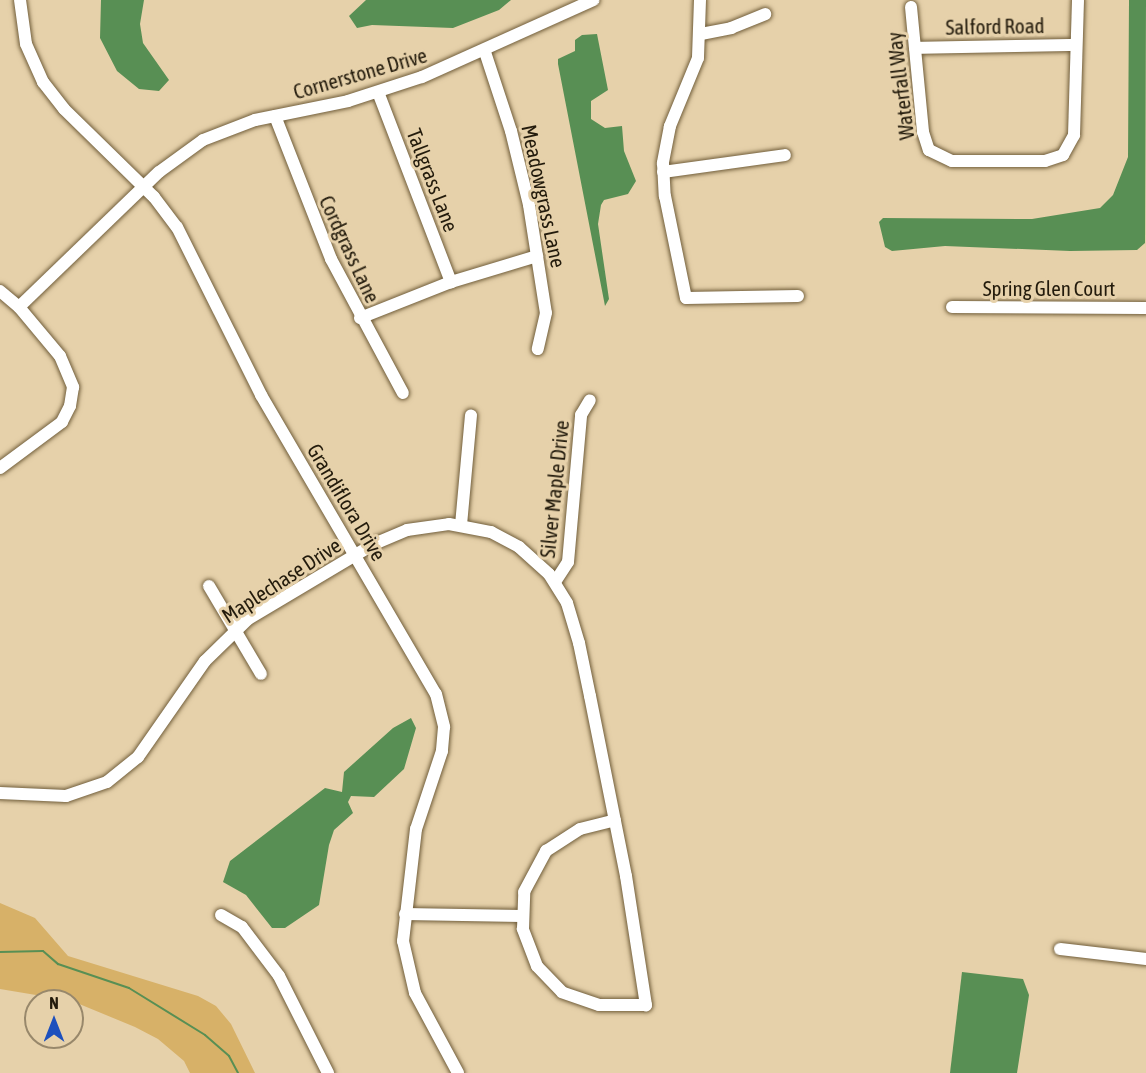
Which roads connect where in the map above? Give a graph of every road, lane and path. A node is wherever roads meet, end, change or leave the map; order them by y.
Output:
1 (20, 0) edge
2 (593, 0) edge
3 (700, 0) edge
4 (1078, 0) edge
5 (911, 7) dead end
6 (765, 14) dead end
7 (701, 34) junction
8 (1076, 45) junction
9 (915, 48) junction
10 (485, 52) junction
11 (378, 92) junction
12 (275, 116) junction
13 (785, 154) dead end
14 (663, 172) junction
15 (143, 186) junction
16 (537, 256) junction
17 (451, 282) junction
18 (0, 291) edge
19 (798, 296) dead end
20 (19, 307) junction
21 (952, 307) dead end
22 (1146, 308) edge
23 (360, 318) junction
24 (538, 349) dead end
25 (404, 393) dead end
26 (590, 400) dead end
27 (471, 415) dead end
28 (0, 468) edge
29 (461, 525) junction
30 (356, 554) junction
31 (555, 582) junction
32 (209, 586) dead end
33 (235, 629) junction
34 (261, 674) dead end
35 (0, 793) edge
36 (615, 820) junction
37 (405, 914) junction
38 (221, 915) dead end
39 (521, 916) junction
40 (1060, 950) dead end
41 (1146, 959) edge
42 (328, 1073) edge
43 (458, 1073) edge

1 - 15 street, Grandiflora Drive
2 - 10 street, Cornerstone Drive
3 - 7 street
4 - 8 street, Waterfall Way
5 - 9 street, Waterfall Way
6 - 7 street
7 - 14 street
8 - 9 street, Salford Road
8 - 9 street, Waterfall Way
10 - 11 street, Cornerstone Drive
10 - 16 street, Meadowgrass Lane
11 - 12 street, Cornerstone Drive
11 - 17 street, Tallgrass Lane
12 - 15 street, Cornerstone Drive
12 - 23 street, Cordgrass Lane
13 - 14 street
14 - 19 street
15 - 20 street, Cornerstone Drive
15 - 30 street, Grandiflora Drive
16 - 17 street
16 - 24 street, Meadowgrass Lane
17 - 23 street
18 - 20 street
20 - 28 street
21 - 22 street, Spring Glen Court
23 - 25 street, Cordgrass Lane
26 - 31 street, Silver Maple Drive
27 - 29 street
29 - 30 street, Maplechase Drive
29 - 31 street, Maplechase Drive
30 - 33 street, Maplechase Drive
30 - 37 street, Grandiflora Drive
31 - 36 street, Maplechase Drive
32 - 33 street
33 - 34 street
33 - 35 street, Maplechase Drive
36 - 39 street
36 - 39 street, Maplechase Drive
37 - 39 street
37 - 43 street, Grandiflora Drive
38 - 42 street
40 - 41 street

